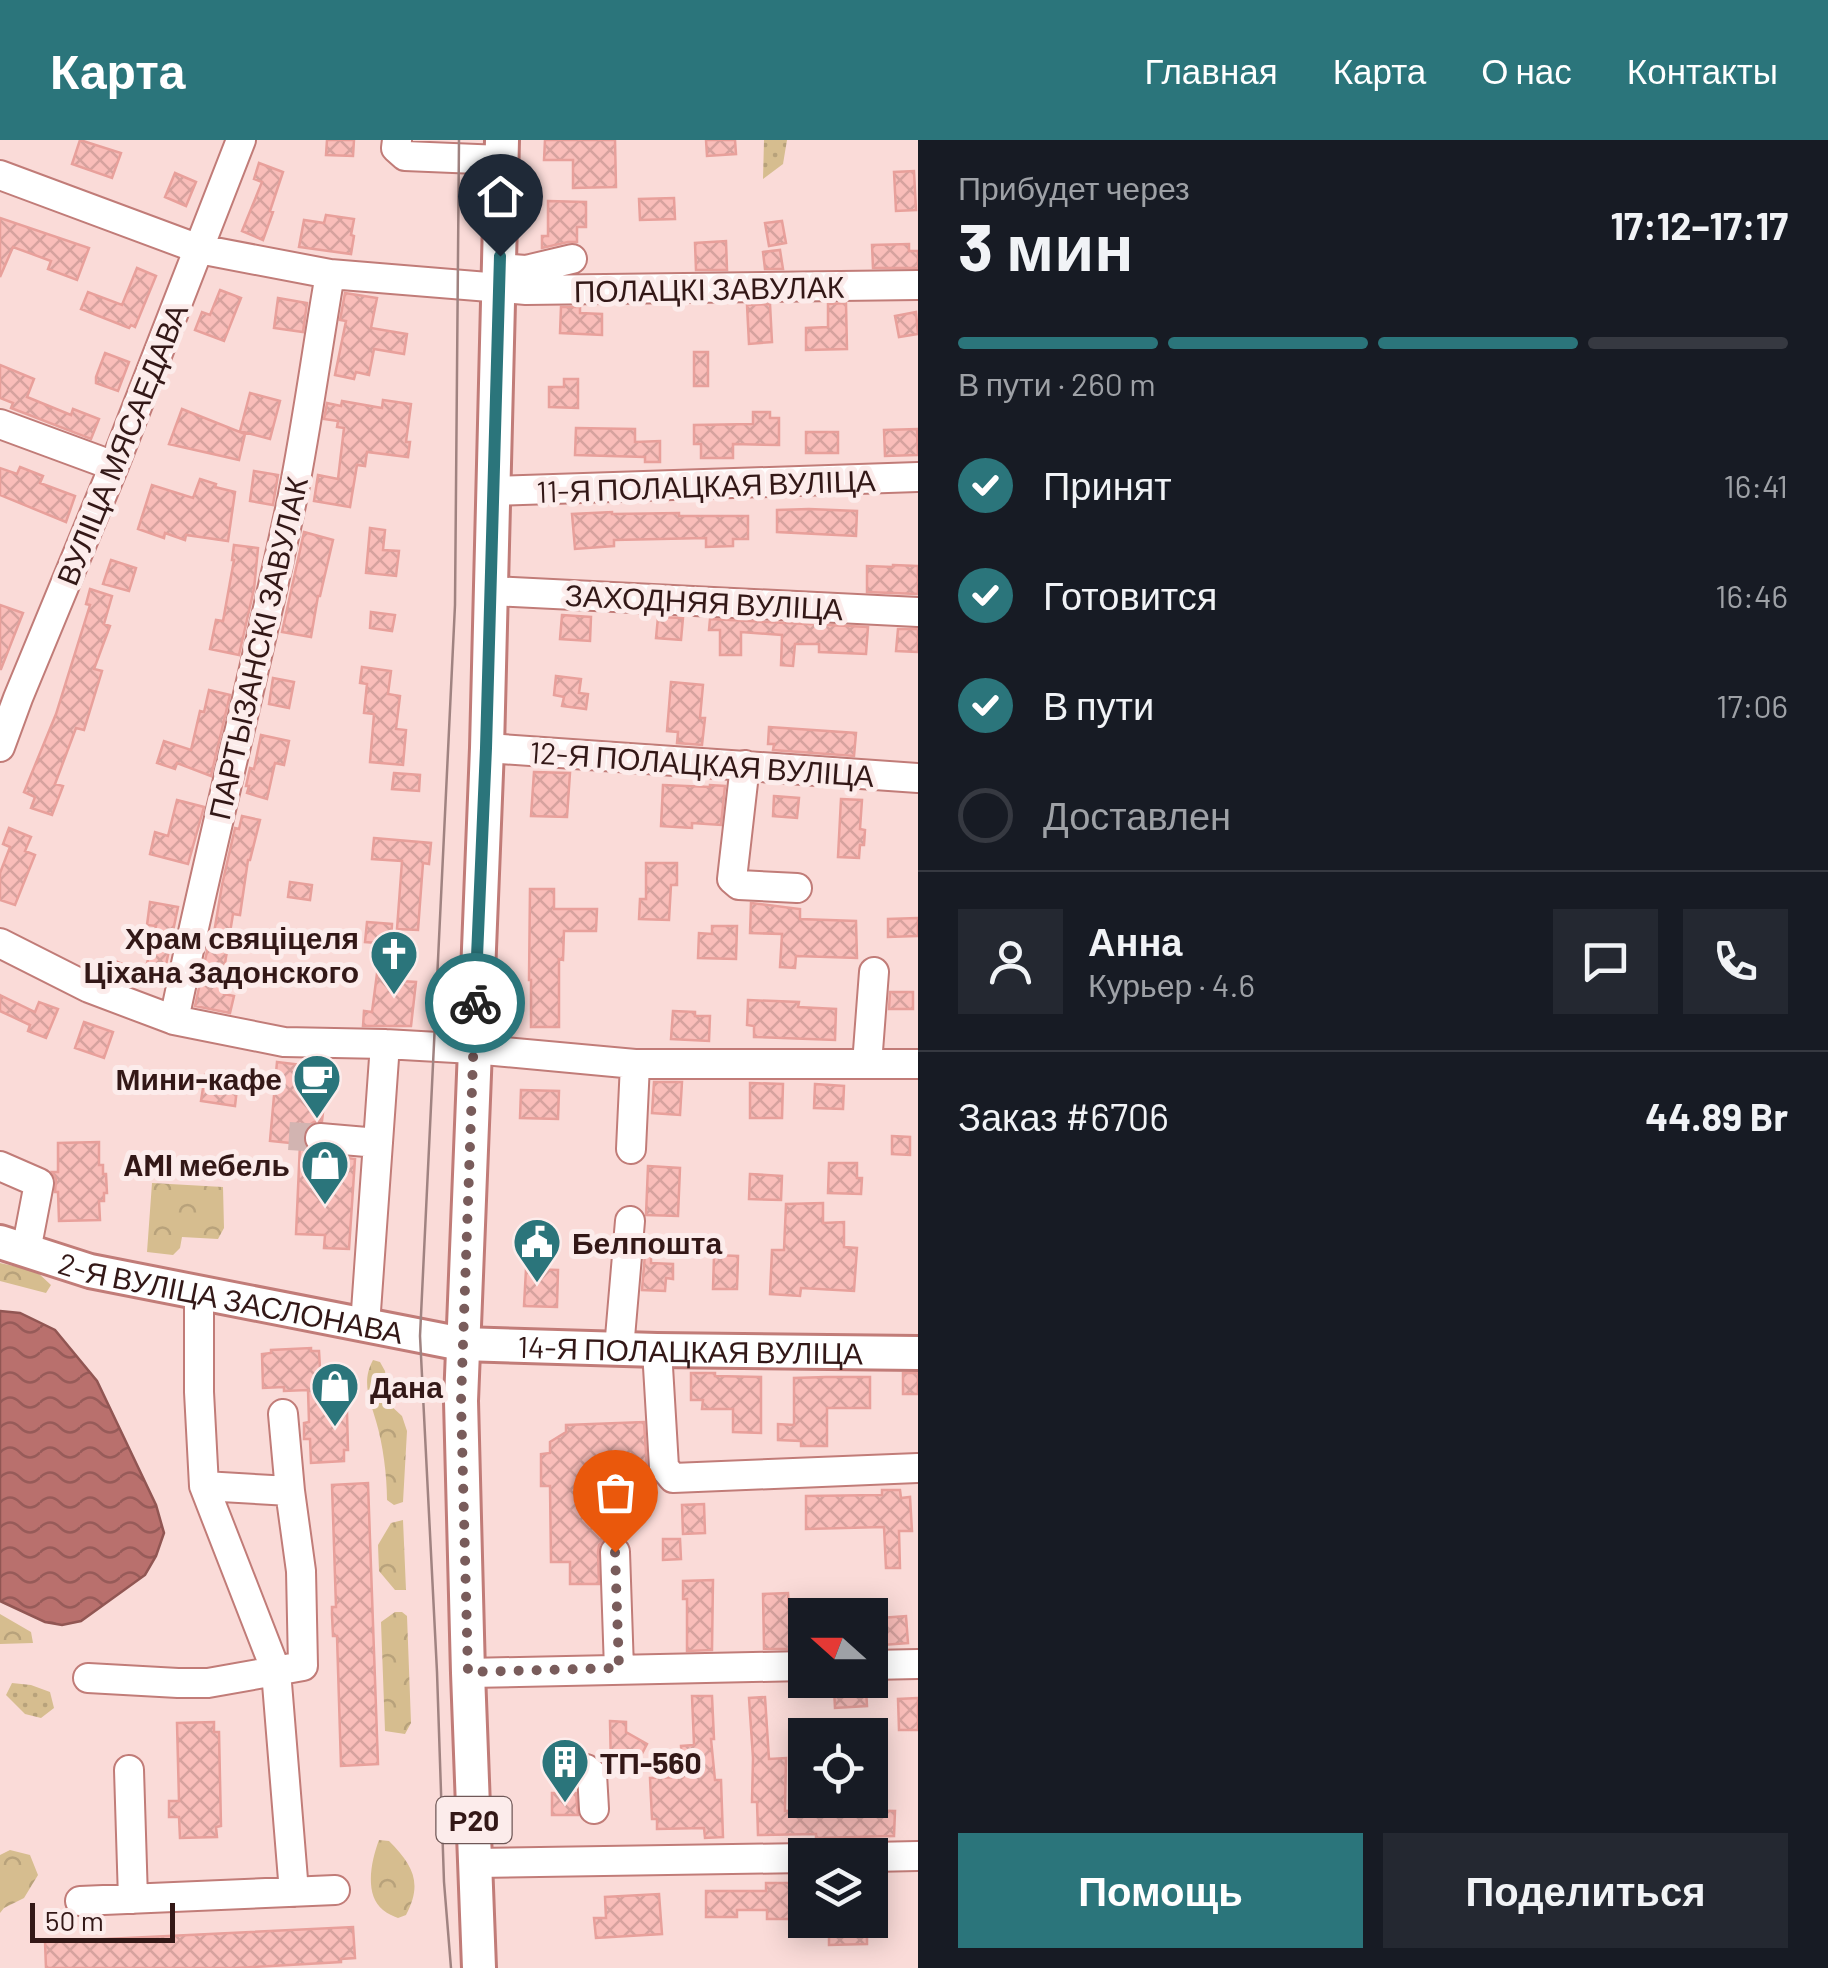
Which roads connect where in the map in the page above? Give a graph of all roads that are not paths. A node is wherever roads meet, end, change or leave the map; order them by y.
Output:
1 (241, 140) edge
2 (397, 140) edge
3 (502, 150) edge
4 (0, 176) edge
5 (199, 249) junction
6 (572, 260) dead end
7 (330, 274) junction
8 (499, 278) junction
9 (918, 286) edge
10 (0, 424) edge
11 (114, 466) junction
12 (918, 477) edge
13 (494, 491) junction
14 (491, 591) junction
15 (918, 612) edge
16 (9, 695) edge
17 (0, 747) edge
18 (486, 748) junction
19 (745, 766) junction
20 (918, 778) edge
21 (797, 888) dead end
22 (0, 943) edge
23 (874, 972) dead end
24 (174, 1020) junction
25 (386, 1044) junction
26 (473, 1049) junction
27 (635, 1064) junction
28 (867, 1064) junction
29 (918, 1064) edge
30 (320, 1138) tunnel mouth
31 (378, 1143) junction
32 (632, 1149) dead end
33 (0, 1166) edge
34 (630, 1221) dead end
35 (13, 1246) edge
36 (199, 1291) junction
37 (364, 1325) junction
38 (462, 1344) junction
39 (619, 1349) junction
40 (656, 1350) junction
41 (918, 1353) edge
42 (283, 1414) dead end
43 (918, 1468) edge
44 (204, 1486) junction
45 (290, 1491) junction
46 (615, 1552) dead end
47 (888, 1664) edge
48 (918, 1664) edge
49 (788, 1666) edge
50 (619, 1668) junction
51 (276, 1670) junction
52 (468, 1672) junction
53 (88, 1678) dead end
54 (586, 1769) dead end
55 (130, 1770) dead end
56 (594, 1809) dead end
57 (918, 1856) edge
58 (888, 1857) edge
59 (788, 1858) edge
60 (476, 1863) junction
61 (335, 1890) dead end
62 (294, 1892) junction
63 (133, 1899) junction
64 (80, 1901) dead end
65 (479, 1968) edge

1 - 5 street, ВУЛІЦА МЯСАЕДАВА
2 - 3 street
3 - 8 main road, Р20
4 - 5 street
5 - 7 street
5 - 11 street, ВУЛІЦА МЯСАЕДАВА
6 - 8 street
7 - 8 street
7 - 24 street, ПАРТЫЗАНСКІ ЗАВУЛАК
8 - 9 street, ПОЛАЦКІ ЗАВУЛАК
8 - 13 main road, Р20
10 - 11 street
11 - 16 street, ВУЛІЦА МЯСАЕДАВА
12 - 13 street, 11-Я ПОЛАЦКАЯ ВУЛІЦА
13 - 14 main road, Р20
14 - 15 street, ЗАХОДНЯЯ ВУЛІЦА
14 - 18 main road, Р20
16 - 17 street, ВУЛІЦА МЯСАЕДАВА
18 - 19 street, 12-Я ПОЛАЦКАЯ ВУЛІЦА
18 - 26 main road, Р20
19 - 20 street, 12-Я ПОЛАЦКАЯ ВУЛІЦА
19 - 21 street
22 - 24 street
23 - 28 street
24 - 25 street
25 - 26 street
25 - 31 street
26 - 27 street
26 - 38 main road, Р20
27 - 28 street
27 - 32 street
28 - 29 street
30 - 31 street
31 - 37 street
33 - 35 street
34 - 39 street
35 - 36 main road, 2-Я ВУЛІЦА ЗАСЛОНАВА
36 - 37 main road, 2-Я ВУЛІЦА ЗАСЛОНАВА
36 - 44 street
37 - 38 main road, 2-Я ВУЛІЦА ЗАСЛОНАВА
38 - 39 main road, 14-Я ПОЛАЦКАЯ ВУЛІЦА
38 - 52 main road, Р20
39 - 40 main road, 14-Я ПОЛАЦКАЯ ВУЛІЦА
40 - 41 main road, 14-Я ПОЛАЦКАЯ ВУЛІЦА
40 - 43 street
42 - 45 street
44 - 45 street
44 - 51 street
45 - 51 street
46 - 50 street
47 - 48 street
49 - 50 street
50 - 52 street
51 - 53 street
51 - 62 street
52 - 60 main road, Р20
54 - 56 street
55 - 63 street
57 - 58 street
59 - 60 street
60 - 65 main road, Р20
61 - 62 street
62 - 63 street
63 - 64 street

